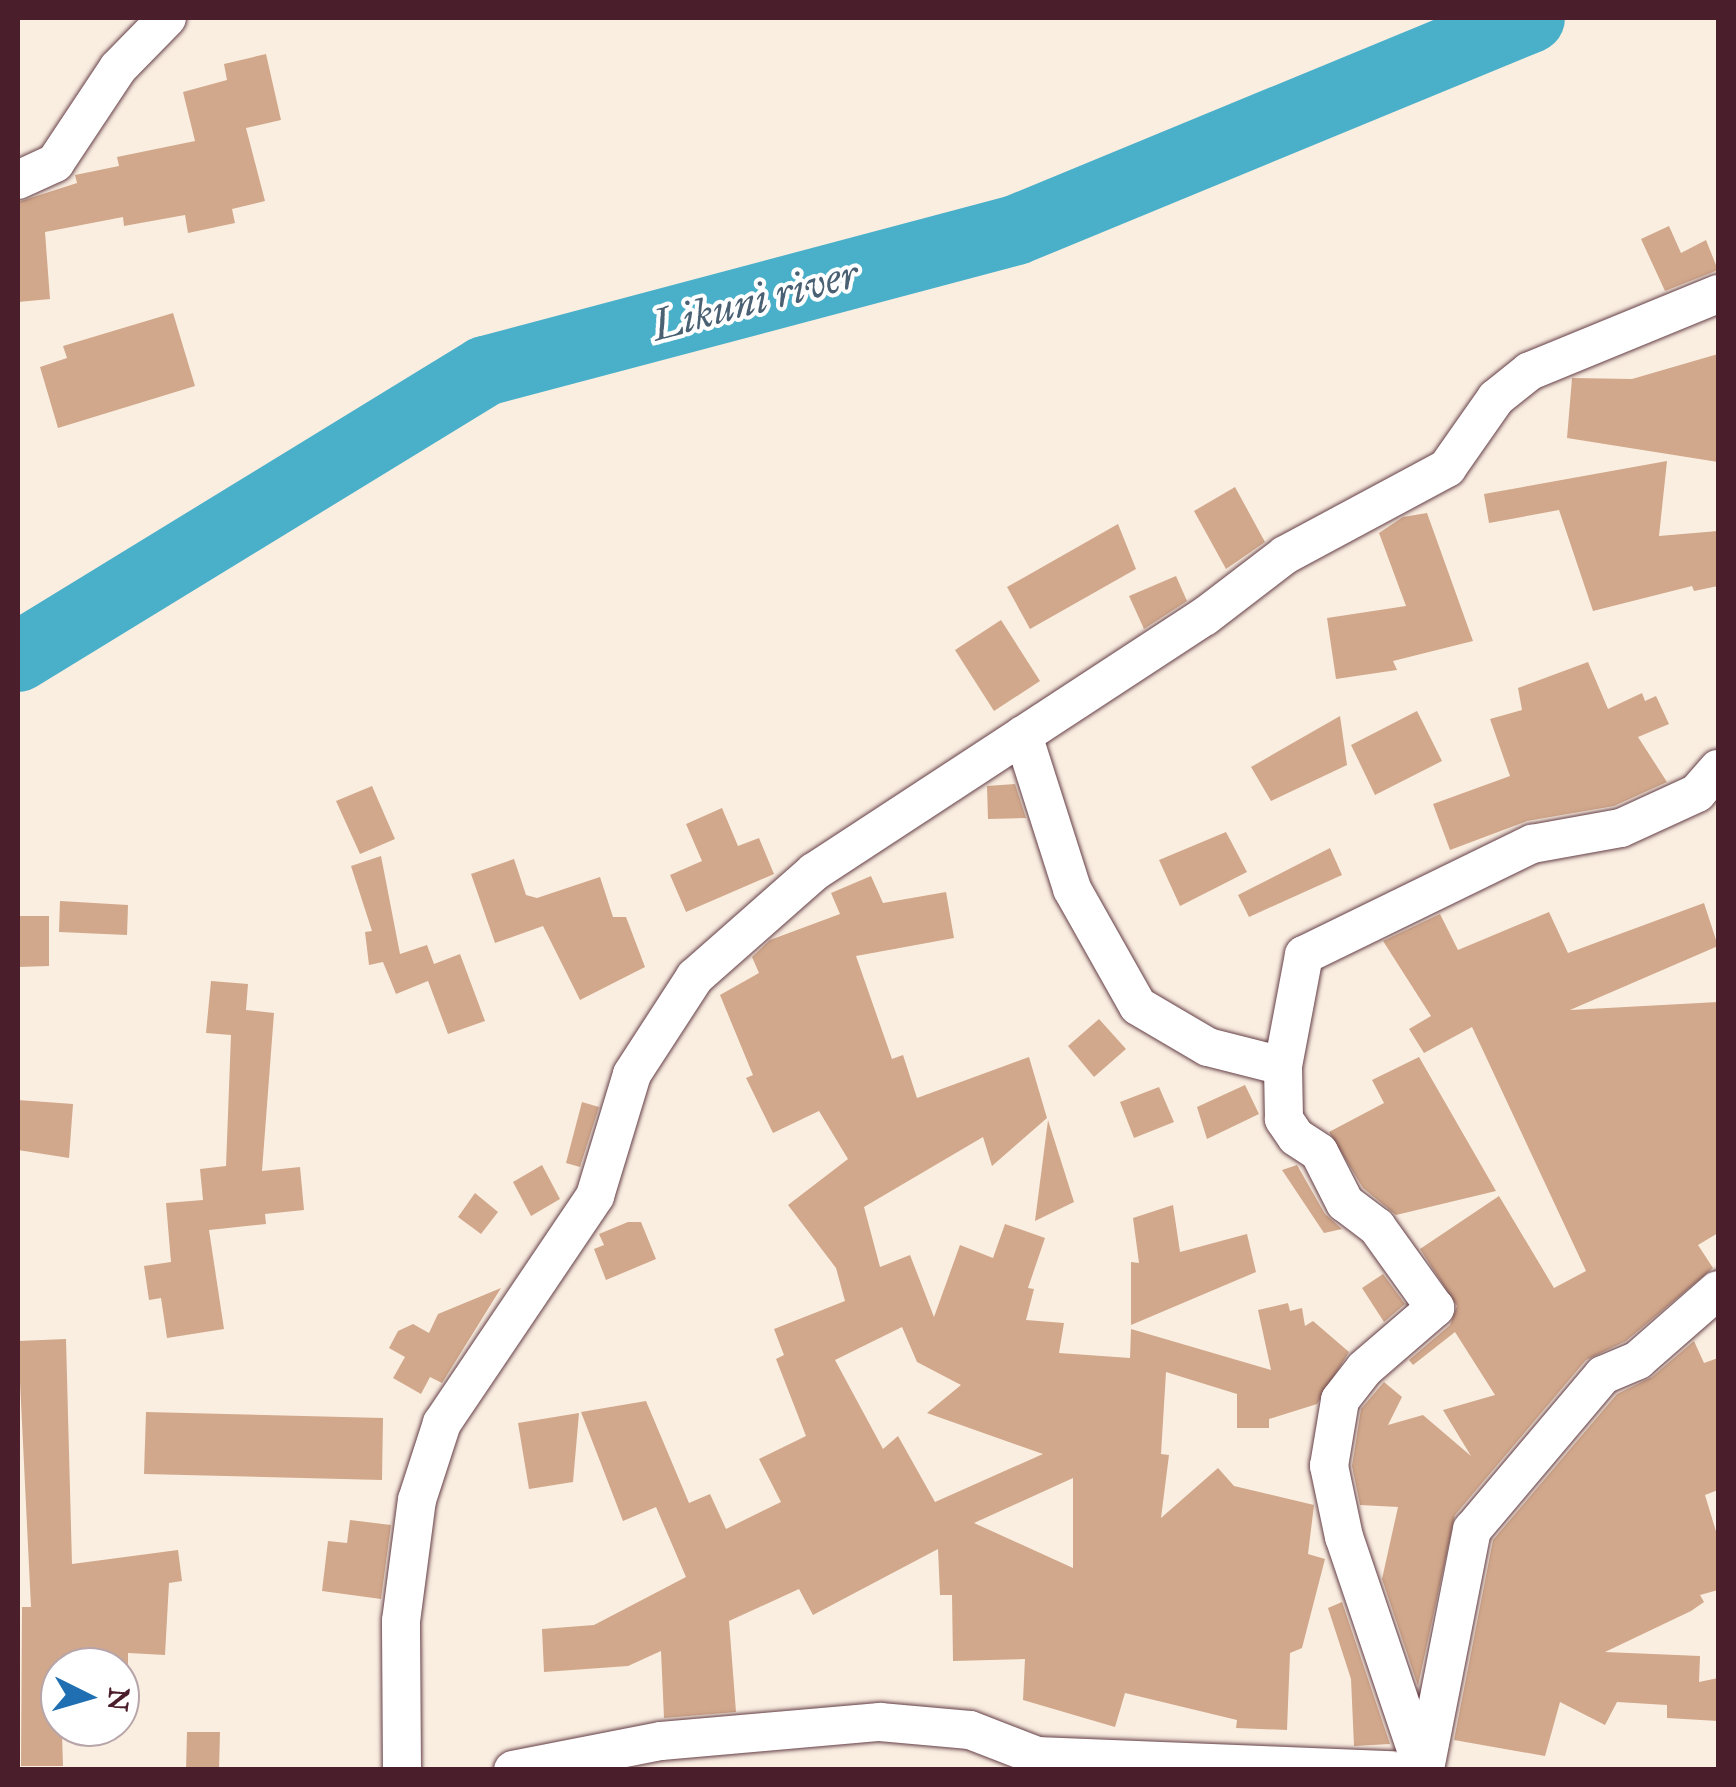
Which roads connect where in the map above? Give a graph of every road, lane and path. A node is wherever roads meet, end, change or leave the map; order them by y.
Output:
1 (166, 18) edge
2 (18, 180) edge
3 (1718, 294) edge
4 (1023, 735) junction
5 (1718, 770) edge
6 (1283, 1066) junction
7 (1718, 1290) edge
8 (660, 1755) edge
9 (402, 1770) edge
10 (513, 1770) edge
11 (1392, 1770) edge
12 (1424, 1770) edge

1 - 2 street
3 - 4 street
4 - 6 street
4 - 9 street
5 - 6 street
6 - 12 street
7 - 12 street
8 - 10 street
8 - 11 street

